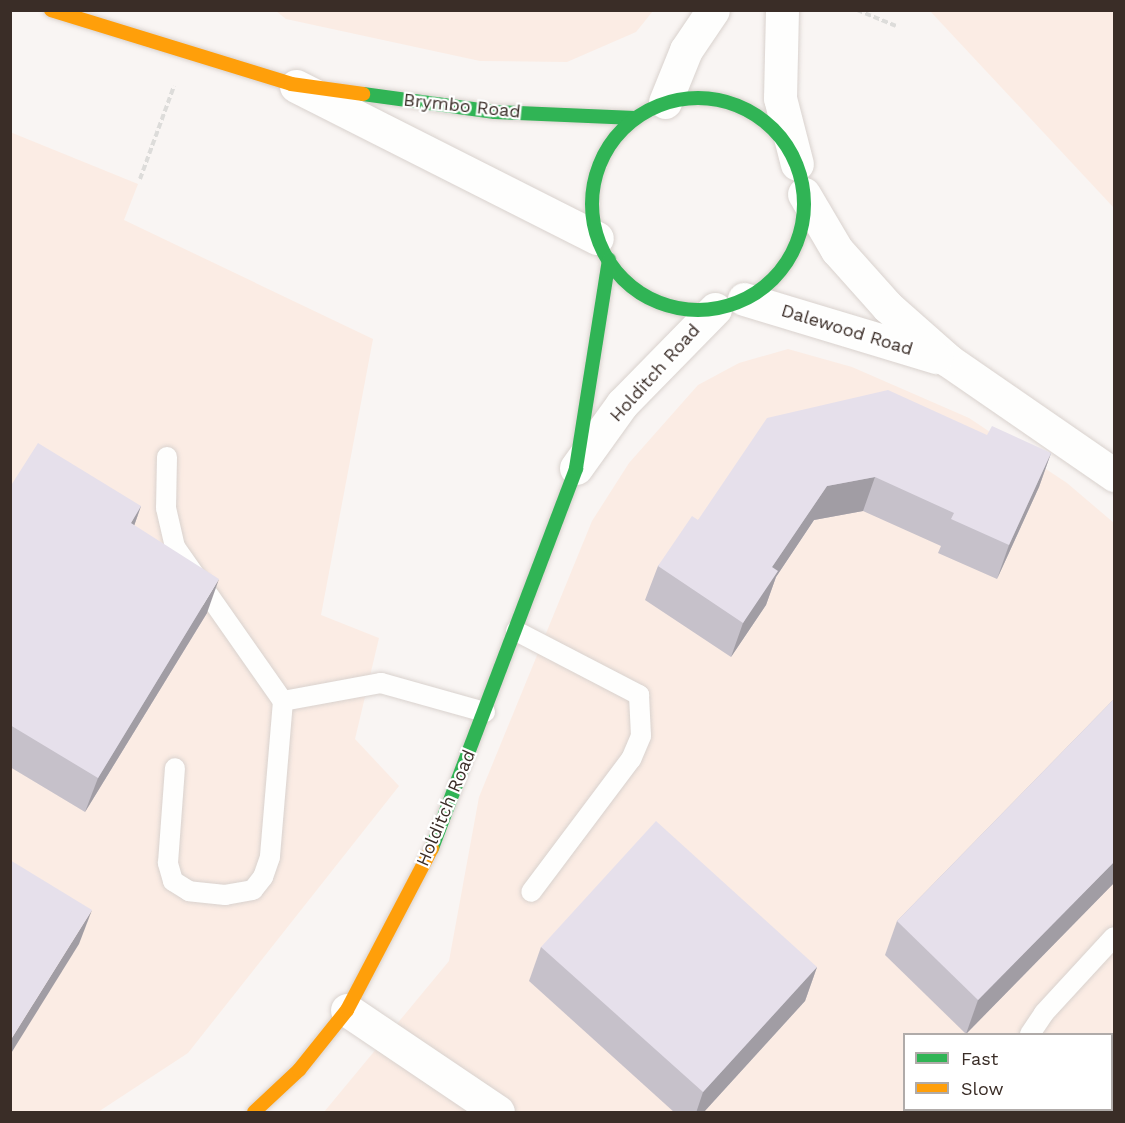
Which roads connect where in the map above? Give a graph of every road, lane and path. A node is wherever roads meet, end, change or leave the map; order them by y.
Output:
1 (51, 10) edge
2 (713, 10) edge
3 (782, 10) edge
4 (857, 10) edge
5 (896, 26) dead end
6 (186, 52) junction
7 (291, 84) junction
8 (665, 102) junction
9 (635, 118) junction
10 (140, 179) dead end
11 (800, 179) junction
12 (603, 249) junction
13 (730, 304) junction
14 (949, 361) junction
15 (167, 457) dead end
16 (576, 468) junction
17 (1114, 475) edge
18 (516, 631) junction
19 (283, 700) junction
20 (485, 712) junction
21 (175, 768) dead end
22 (531, 892) dead end
23 (1114, 937) edge
24 (347, 1010) junction
25 (1031, 1033) edge
26 (254, 1113) edge
27 (498, 1113) edge

1 - 6 street, Brymbo Road
2 - 8 street
3 - 11 street, Dalewood Road
4 - 5 path
6 - 7 street, Brymbo Road
6 - 10 path
7 - 9 street, Brymbo Road
7 - 12 street, Brymbo Road
8 - 9 street
8 - 11 street
9 - 12 street
11 - 13 street
11 - 14 street, Dalewood Road
12 - 13 street
12 - 16 street, Holditch Road
13 - 14 street, Dalewood Road
13 - 16 street, Holditch Road
14 - 17 street, Dalewood Road
15 - 19 lane
16 - 18 street, Holditch Road
18 - 20 street, Holditch Road
18 - 22 lane
19 - 20 lane
19 - 21 lane
20 - 24 street, Holditch Road
23 - 25 lane
24 - 26 street, Holditch Road
24 - 27 street

